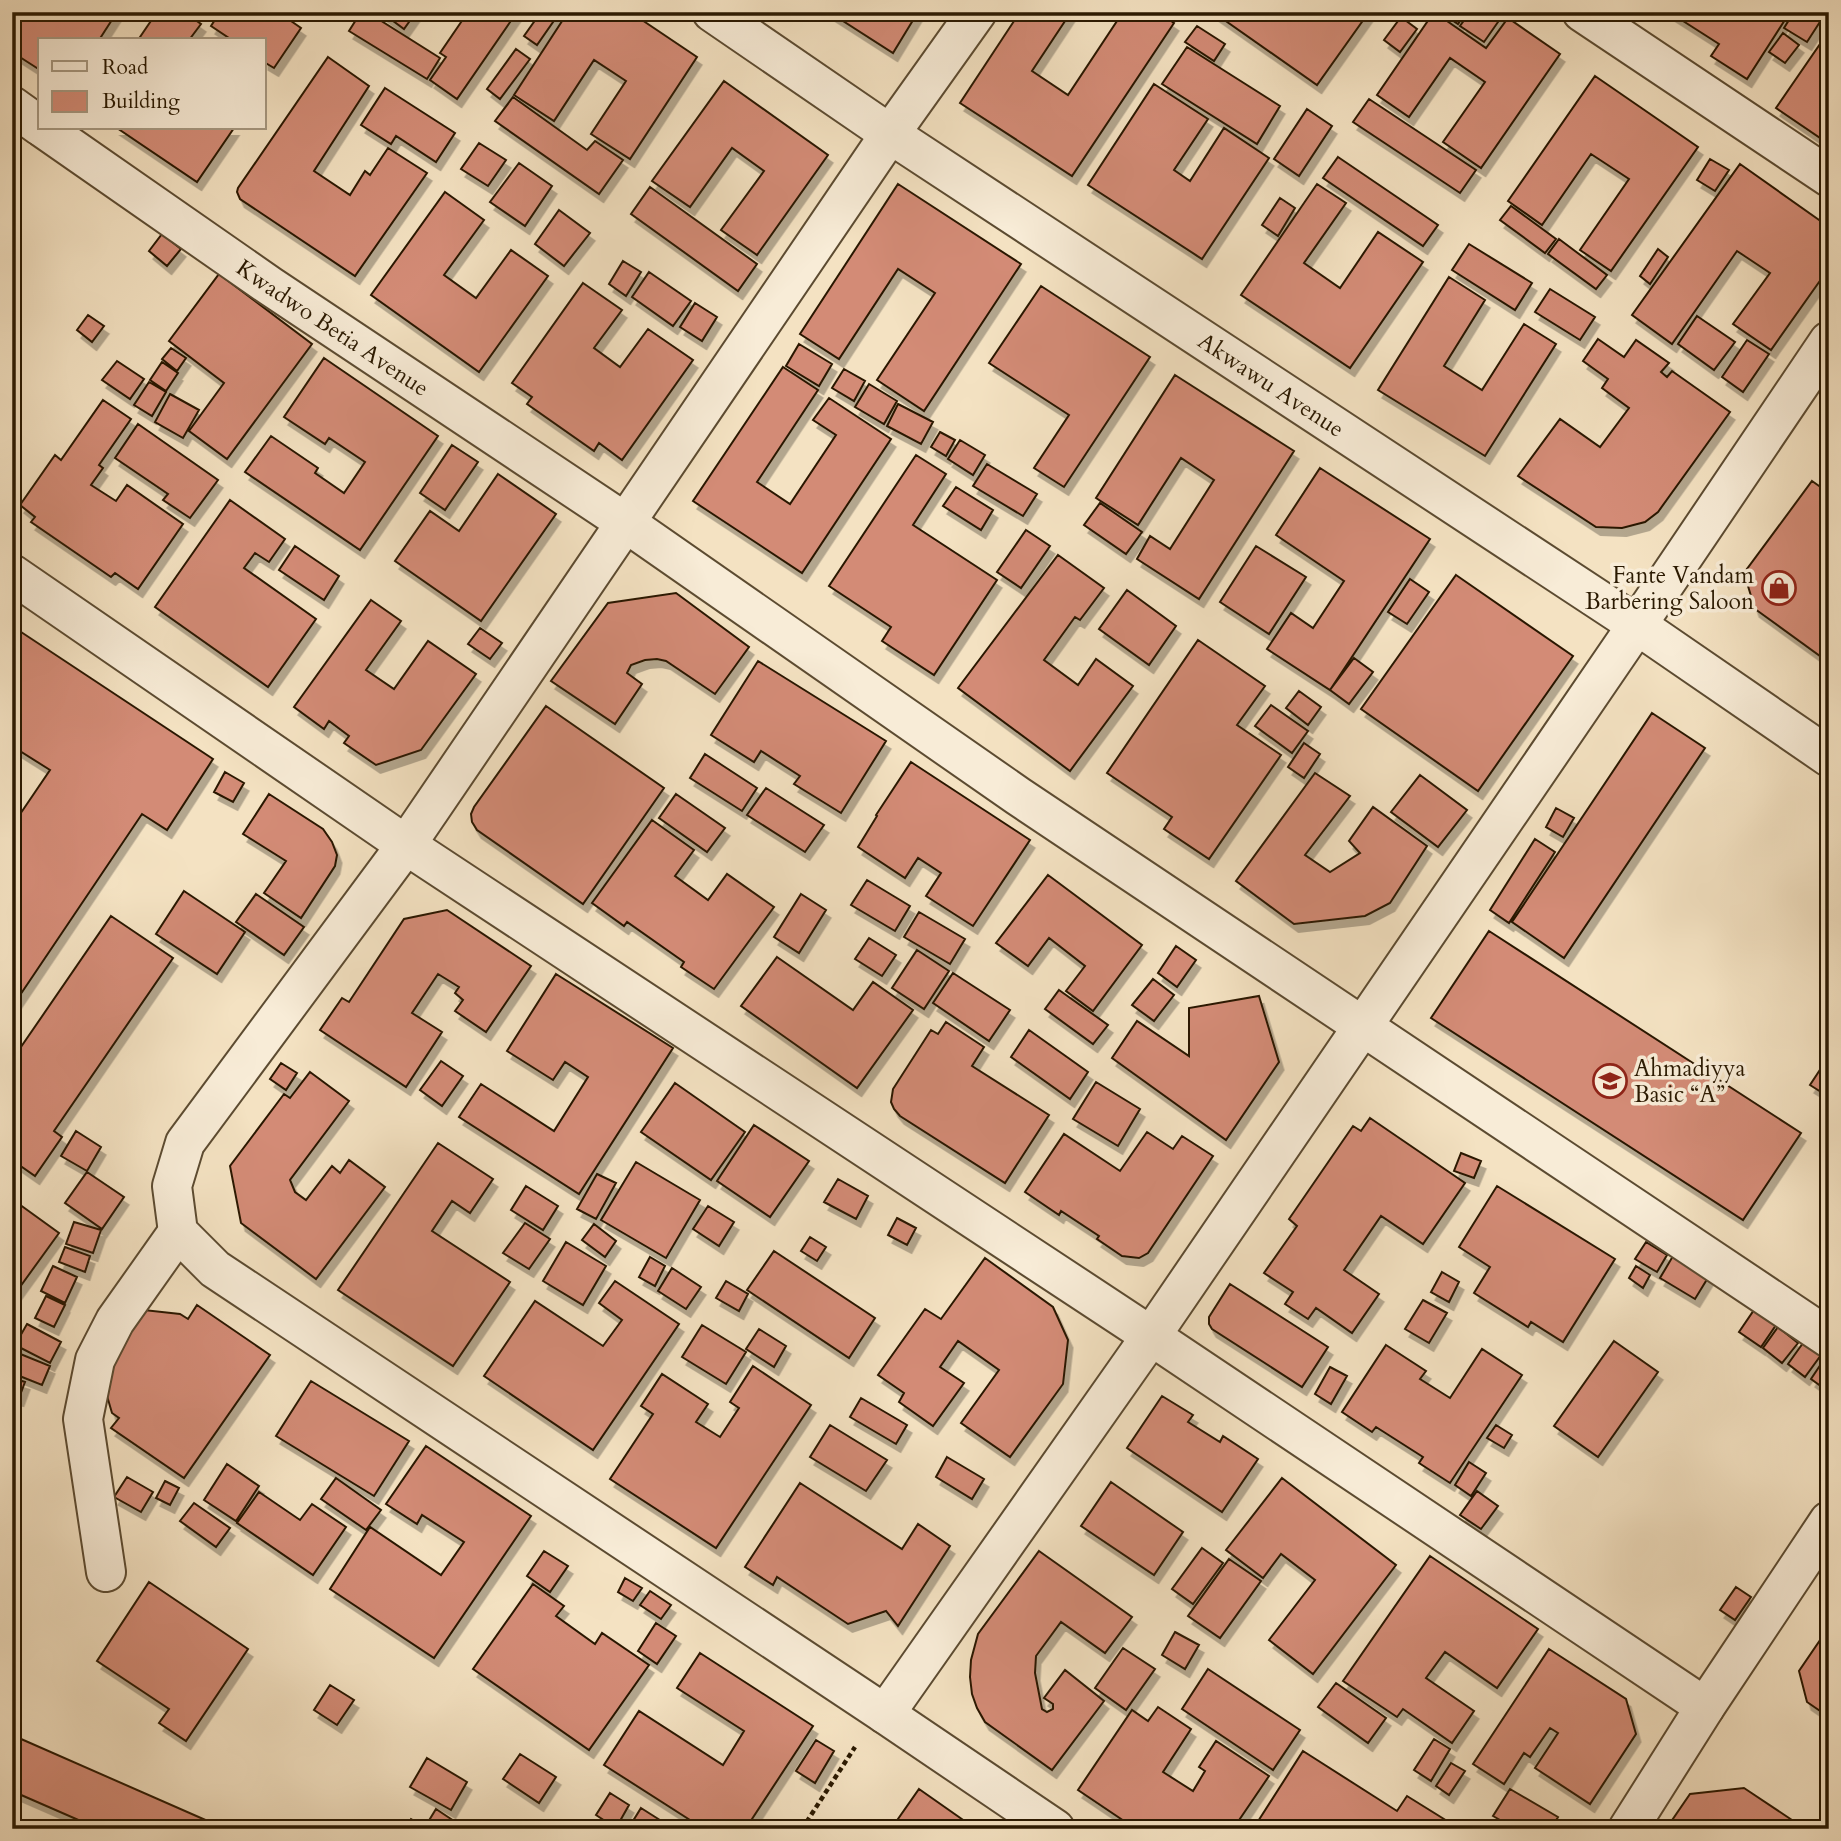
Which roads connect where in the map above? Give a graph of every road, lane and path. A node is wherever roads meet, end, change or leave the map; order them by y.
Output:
1 (712, 12) edge
2 (977, 12) edge
3 (1582, 12) edge
4 (12, 106) edge
5 (38, 124) edge
6 (46, 130) edge
7 (890, 134) junction
8 (1829, 177) edge
9 (1829, 341) edge
10 (626, 523) junction
11 (12, 574) edge
12 (1637, 625) junction
13 (1829, 757) edge
14 (406, 845) junction
15 (1362, 1027) junction
16 (178, 1232) junction
17 (1151, 1336) junction
18 (1829, 1338) edge
19 (1829, 1521) edge
20 (106, 1572) dead end
21 (1705, 1707) junction
22 (882, 1712) junction
23 (802, 1829) edge
24 (1055, 1829) edge
25 (1628, 1829) edge

1 - 7 street, Akwawu Avenue
2 - 7 street
3 - 8 street
4 - 5 street, Kwadwo Betia Avenue
6 - 10 street, Kwadwo Betia Avenue
7 - 10 street
7 - 12 street, Akwawu Avenue
9 - 12 street
10 - 14 street
10 - 15 street, Kwadwo Betia Avenue
11 - 14 street
12 - 13 street, Akwawu Avenue
12 - 15 street
14 - 16 street
14 - 17 street
15 - 17 street
15 - 18 street, Kwadwo Betia Avenue
16 - 20 street
16 - 22 street
17 - 21 street
17 - 22 street
19 - 21 street
21 - 25 street
22 - 23 path
22 - 24 street

